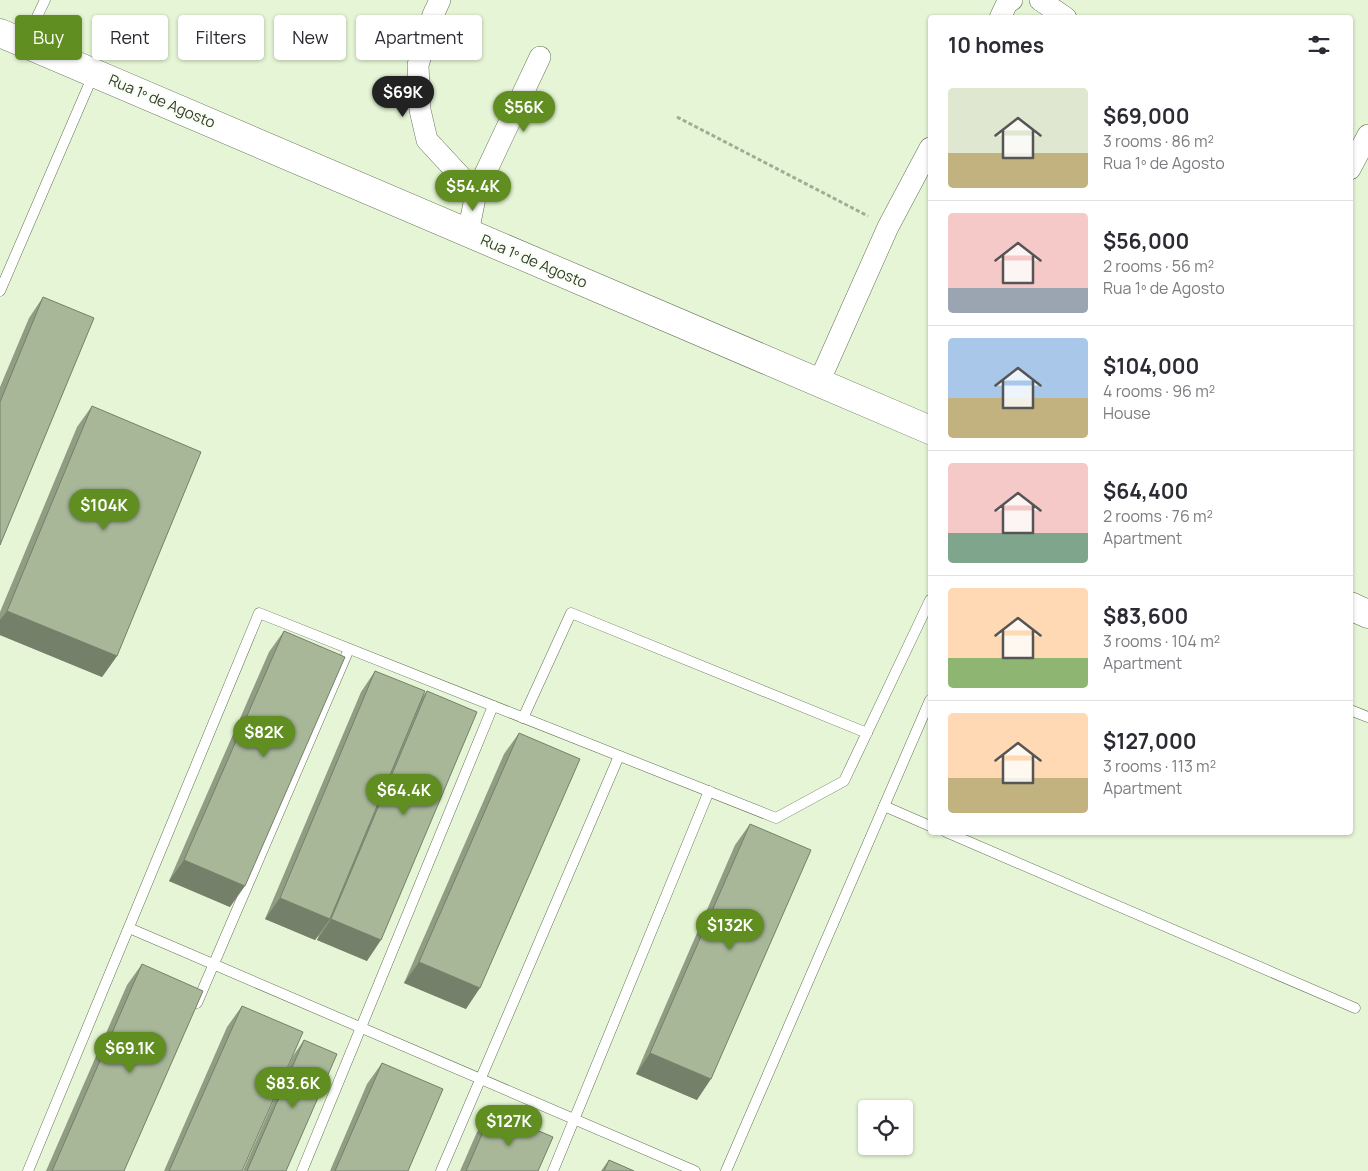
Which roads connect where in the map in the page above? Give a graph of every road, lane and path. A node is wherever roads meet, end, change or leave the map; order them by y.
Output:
1 (33, 0) edge
2 (440, 0) edge
3 (1012, 0) edge
4 (1040, 0) edge
5 (44, 2) edge
6 (38, 15) edge
7 (1001, 15) edge
8 (1062, 15) edge
9 (0, 33) edge
10 (15, 39) edge
11 (540, 57) dead end
12 (65, 60) edge
13 (94, 72) junction
14 (677, 117) dead end
15 (1368, 135) edge
16 (928, 152) edge
17 (1353, 163) edge
18 (476, 193) junction
19 (888, 227) junction
20 (468, 233) junction
21 (0, 291) edge
22 (819, 382) junction
23 (928, 429) edge
24 (928, 604) edge
25 (1353, 607) edge
26 (1368, 614) edge
27 (349, 649) junction
28 (928, 705) edge
29 (493, 706) junction
30 (1353, 711) edge
31 (1368, 717) edge
32 (523, 718) junction
33 (867, 733) junction
34 (619, 756) junction
35 (709, 791) junction
36 (884, 806) junction
37 (928, 825) edge
38 (953, 835) edge
39 (129, 928) junction
40 (213, 964) junction
41 (1355, 1008) dead end
42 (194, 1009) edge
43 (361, 1028) junction
44 (480, 1079) junction
45 (574, 1119) junction
46 (28, 1171) edge
47 (302, 1171) edge
48 (441, 1171) edge
49 (553, 1171) edge
50 (695, 1171) edge
51 (726, 1171) edge

1 - 5 lane
2 - 18 street
3 - 7 street
4 - 8 street
5 - 6 lane
9 - 10 main road, Rua 1º de Agosto
11 - 18 street
12 - 13 main road, Rua 1º de Agosto
13 - 20 main road, Rua 1º de Agosto
13 - 21 lane
14 - 19 path
15 - 17 street
16 - 19 street
18 - 20 street
19 - 22 street
20 - 22 main road, Rua 1º de Agosto
22 - 23 main road, Rua 1º de Agosto
24 - 33 lane
25 - 26 main road
27 - 29 lane
27 - 39 lane
27 - 40 lane
28 - 36 lane
29 - 32 lane
29 - 43 lane
30 - 31 lane
32 - 33 lane
32 - 34 lane
33 - 35 lane
34 - 35 lane
34 - 44 lane
35 - 45 lane
36 - 37 lane
36 - 51 lane
38 - 41 lane
39 - 40 lane
39 - 46 lane
40 - 42 lane
40 - 43 lane
43 - 44 lane
43 - 47 lane
44 - 45 lane
44 - 48 lane
45 - 49 lane
45 - 50 lane

